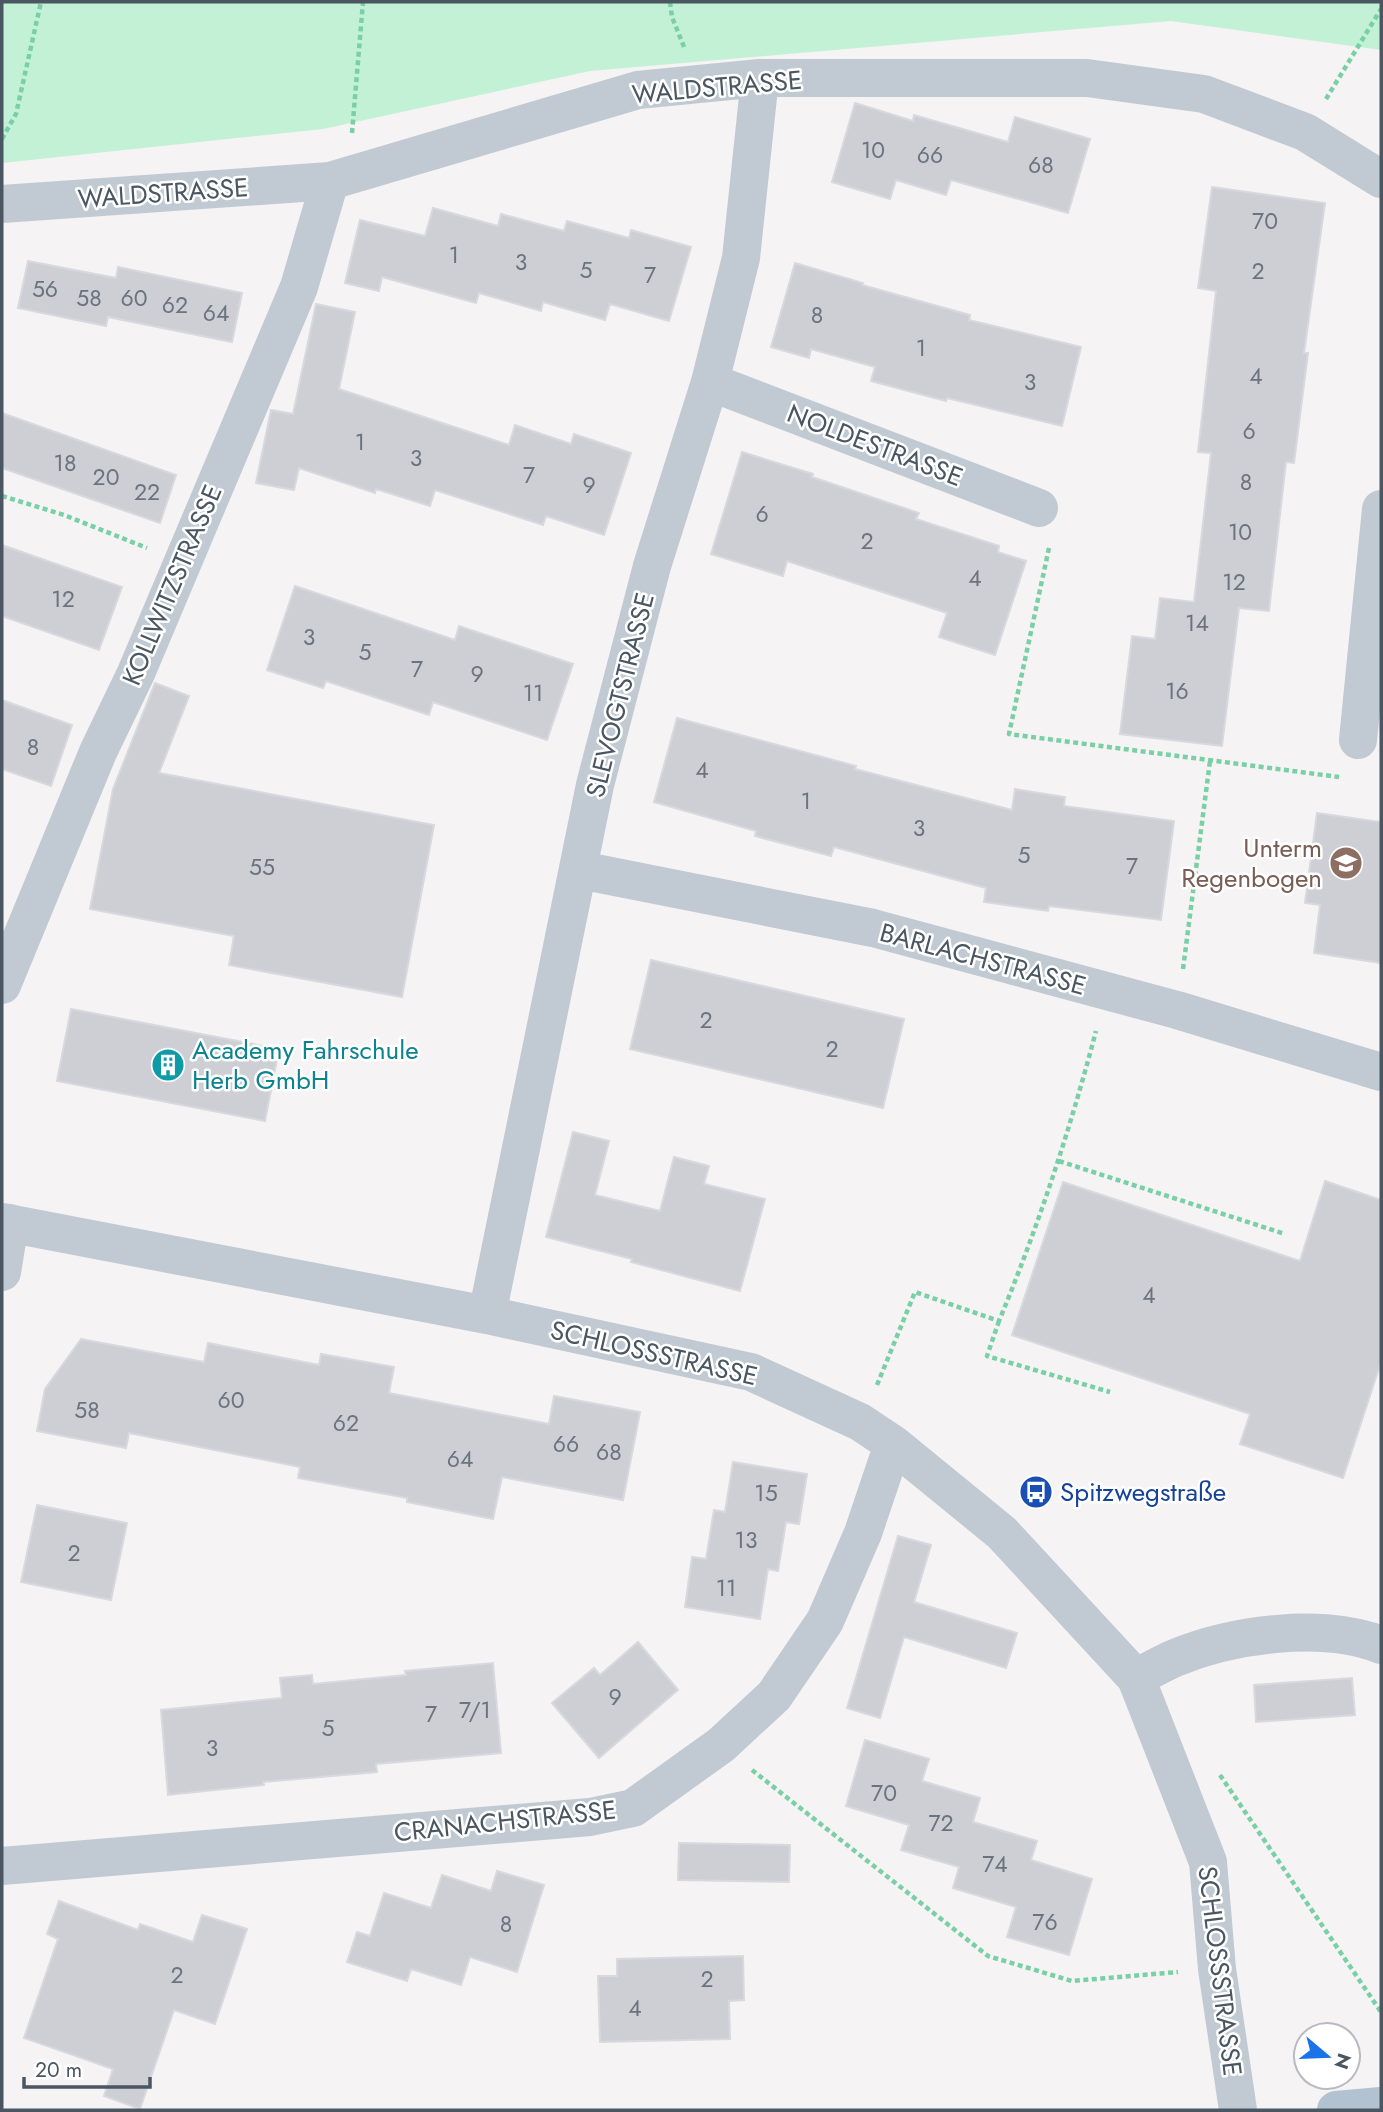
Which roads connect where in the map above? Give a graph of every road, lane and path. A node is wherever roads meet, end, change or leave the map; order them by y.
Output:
1 (41, 2) edge
2 (363, 2) edge
3 (1381, 9) edge
4 (760, 78) junction
5 (1305, 132) junction
6 (2, 139) edge
7 (339, 178) junction
8 (1381, 179) edge
9 (2, 204) edge
10 (710, 382) junction
11 (2, 496) edge
12 (1039, 508) joint
13 (1381, 509) edge
14 (183, 562) junction
15 (1358, 740) joint
16 (1210, 761) junction
17 (580, 870) junction
18 (2, 985) edge
19 (1106, 993) junction
20 (1177, 1010) junction
21 (1381, 1072) edge
22 (1059, 1161) junction
23 (6, 1223) edge
24 (1285, 1234) dead end
25 (2, 1272) edge
26 (487, 1315) junction
27 (999, 1321) junction
28 (1110, 1392) dead end
29 (860, 1422) junction
30 (893, 1444) junction
31 (1381, 1645) edge
32 (1136, 1678) junction
33 (721, 1745) junction
34 (1216, 1768) dead end
35 (2, 1866) edge
36 (1217, 1969) junction
37 (1381, 2012) edge
38 (1381, 2106) edge
39 (1238, 2110) edge
40 (1336, 2110) edge

1 - 6 path
2 - 7 path
3 - 5 path
4 - 5 street, WALDSTRASSE
4 - 7 street, WALDSTRASSE
4 - 10 street, SLEVOGTSTRASSE
5 - 8 street, WALDSTRASSE
7 - 9 street, WALDSTRASSE
7 - 14 street, KOLLWITZSTRASSE
10 - 12 street, NOLDESTRASSE
10 - 17 street, SLEVOGTSTRASSE
11 - 14 path
12 - 16 path
13 - 15 street
14 - 18 street, KOLLWITZSTRASSE
15 - 16 path
16 - 20 path
17 - 19 street, BARLACHSTRASSE
17 - 26 street, SLEVOGTSTRASSE
19 - 20 street, BARLACHSTRASSE
19 - 22 path
20 - 21 street, BARLACHSTRASSE
22 - 24 path
22 - 27 path
23 - 25 street
23 - 26 street, SCHLOSSSTRASSE
26 - 29 street, SCHLOSSSTRASSE
27 - 28 path
27 - 29 path
29 - 30 street, SCHLOSSSTRASSE
30 - 32 street, SCHLOSSSTRASSE
30 - 33 street, CRANACHSTRASSE
31 - 32 street
32 - 36 street, SCHLOSSSTRASSE
33 - 35 street, CRANACHSTRASSE
33 - 36 path
34 - 37 path
36 - 39 street, SCHLOSSSTRASSE
38 - 40 main road

